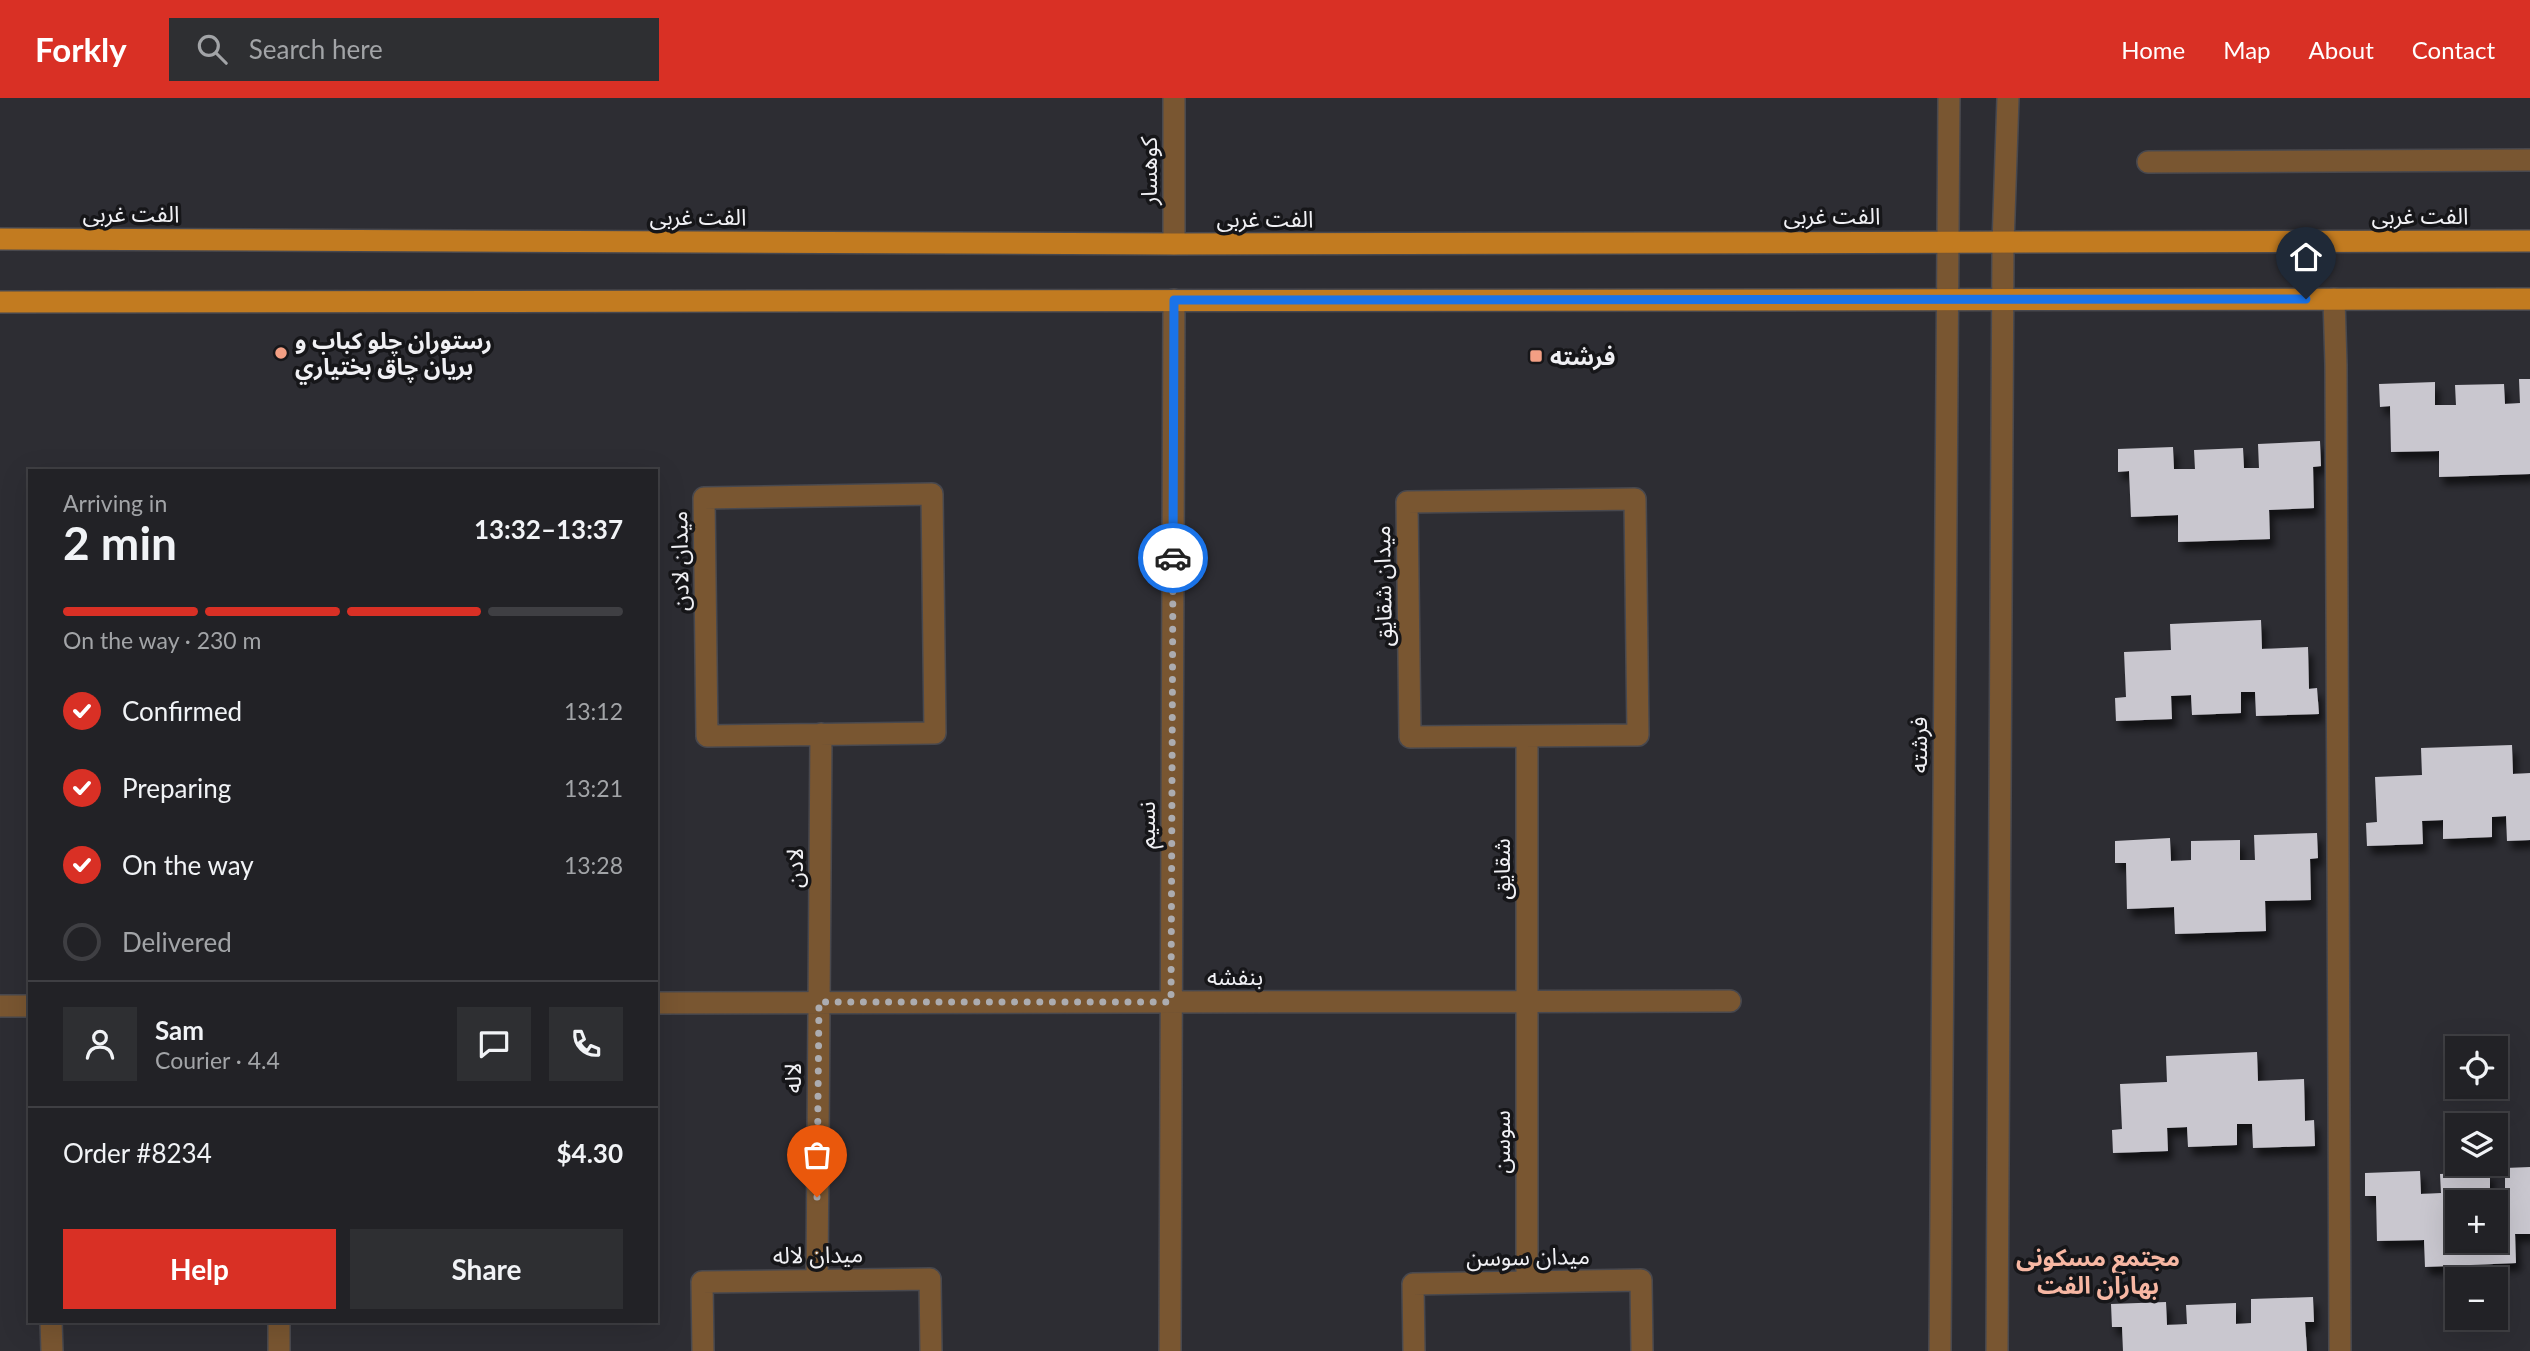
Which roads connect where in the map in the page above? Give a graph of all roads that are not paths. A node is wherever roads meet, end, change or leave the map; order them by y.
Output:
1 (1174, 98) edge
2 (1949, 98) edge
3 (2008, 98) edge
4 (2530, 160) edge
5 (2148, 162) dead end
6 (0, 239) edge
7 (1950, 240) junction
8 (2530, 241) edge
9 (1174, 244) junction
10 (2003, 244) junction
11 (2003, 298) junction
12 (1947, 299) junction
13 (2333, 299) junction
14 (2530, 299) edge
15 (1174, 300) junction
16 (0, 302) edge
17 (821, 734) junction
18 (1527, 736) junction
19 (819, 1002) junction
20 (1171, 1002) junction
21 (1527, 1002) junction
22 (1730, 1002) dead end
23 (658, 1003) edge
24 (0, 1006) edge
25 (28, 1006) edge
26 (817, 1280) junction
27 (1527, 1282) junction
28 (51, 1323) edge
29 (279, 1323) edge
30 (52, 1351) edge
31 (279, 1351) edge
32 (703, 1351) edge
33 (931, 1351) edge
34 (1170, 1351) edge
35 (1414, 1351) edge
36 (1642, 1351) edge
37 (1940, 1351) edge
38 (1997, 1351) edge
39 (2340, 1351) edge

1 - 9 street, کوهسار
2 - 7 street, فرشته
3 - 10 street
4 - 5 street
6 - 9 main road, الفت غربی
7 - 9 main road, الفت غربی
7 - 10 main road, الفت غربی
7 - 12 street, فرشته
8 - 10 main road, الفت غربی
10 - 11 street
11 - 12 main road
11 - 13 main road
11 - 38 street
12 - 15 main road
12 - 37 street, فرشته
13 - 14 main road
13 - 39 street
15 - 16 main road
15 - 20 street, نسیم
17 - 17 street, میدان لادن
17 - 19 street, لادن
18 - 18 street, میدان شقایق
18 - 21 street, شقایق
19 - 20 street, بنفشه
19 - 23 street, بنفشه
19 - 26 street, لاله
20 - 21 street, بنفشه
20 - 34 street, نسیم
21 - 22 street, بنفشه
21 - 27 street, سوسن
24 - 25 street
26 - 32 street, میدان لاله
26 - 33 street, میدان لاله
27 - 35 street, میدان سوسن
27 - 36 street, میدان سوسن
28 - 30 street
29 - 31 street

